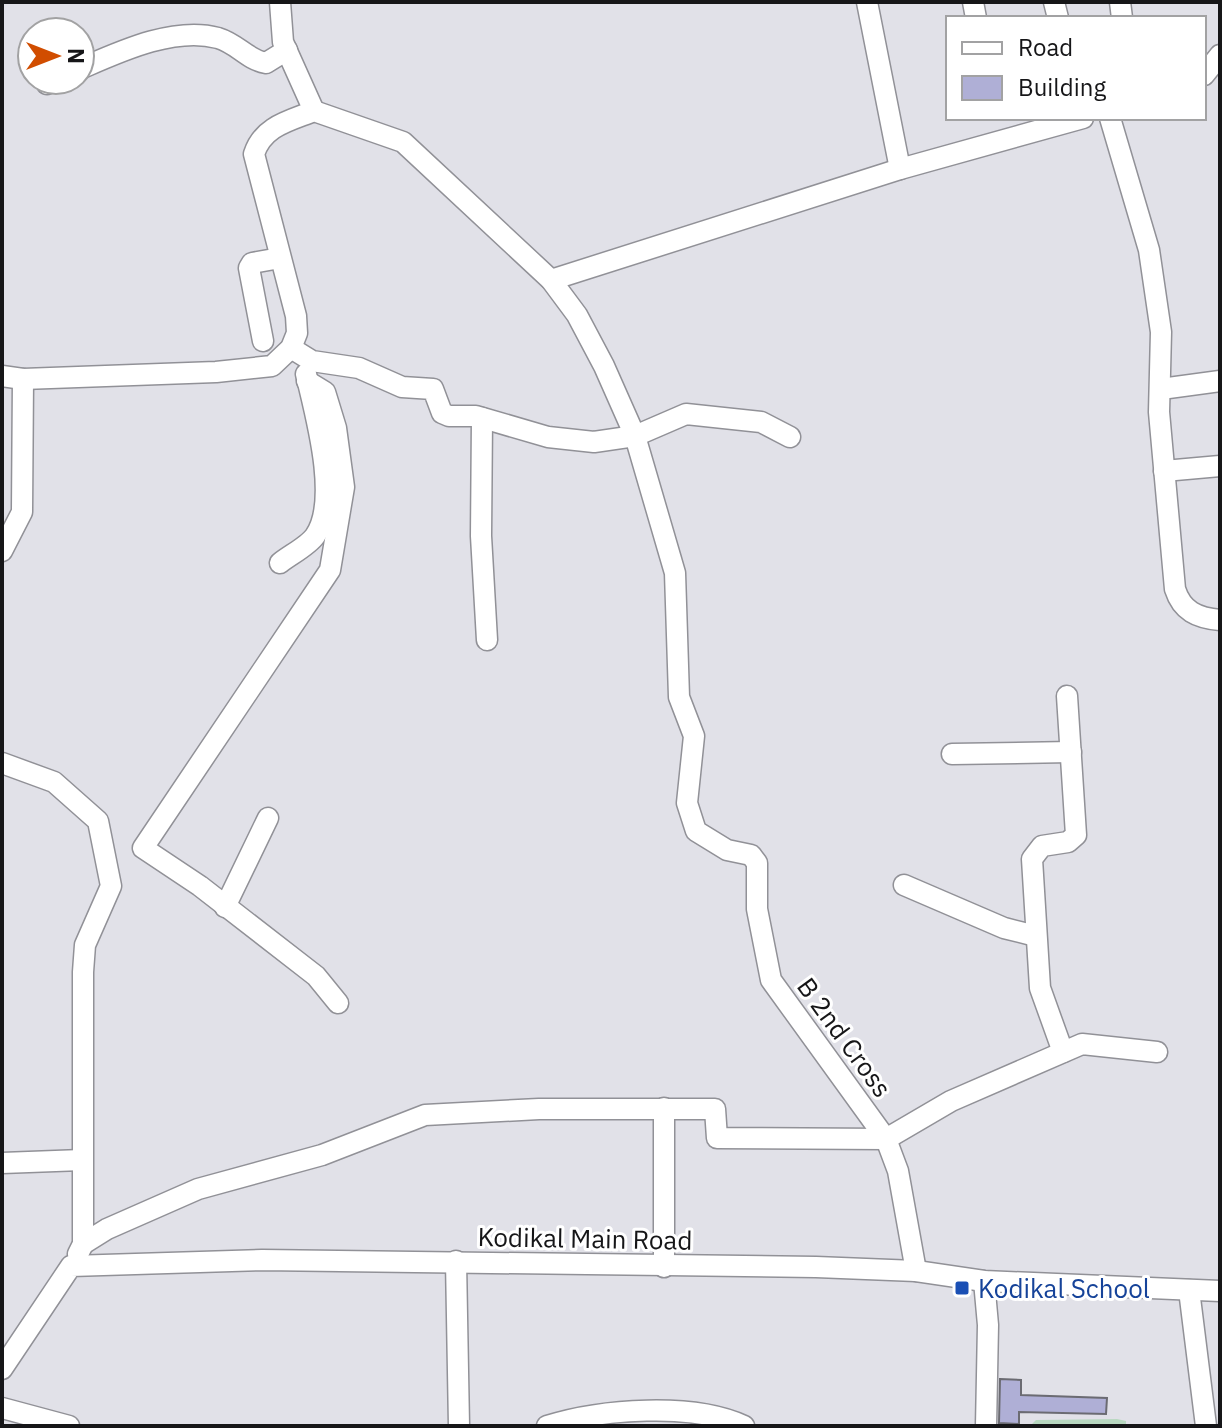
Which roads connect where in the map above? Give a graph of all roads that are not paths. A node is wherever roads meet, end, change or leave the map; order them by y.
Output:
1 (280, 2) edge
2 (867, 2) edge
3 (287, 50) junction
4 (1220, 55) edge
5 (96, 63) edge
6 (1206, 72) edge
7 (314, 111) junction
8 (1005, 120) edge
9 (1076, 120) edge
10 (1111, 120) edge
11 (1010, 138) junction
12 (900, 169) junction
13 (280, 258) junction
14 (551, 280) junction
15 (263, 341) dead end
16 (296, 352) junction
17 (12, 377) edge
18 (307, 381) junction
19 (1220, 381) edge
20 (1161, 389) junction
21 (482, 418) junction
22 (635, 436) junction
23 (790, 437) dead end
24 (1220, 466) edge
25 (1164, 471) junction
26 (2, 551) edge
27 (280, 563) dead end
28 (1220, 620) edge
29 (487, 640) dead end
30 (1067, 696) dead end
31 (1071, 752) junction
32 (952, 754) dead end
33 (2, 763) edge
34 (268, 818) dead end
35 (904, 885) dead end
36 (225, 907) junction
37 (1036, 936) junction
38 (338, 1003) dead end
39 (1063, 1052) junction
40 (1157, 1052) dead end
41 (664, 1108) junction
42 (886, 1139) junction
43 (82, 1160) junction
44 (2, 1163) edge
45 (83, 1244) junction
46 (456, 1261) junction
47 (71, 1266) junction
48 (664, 1267) junction
49 (916, 1271) junction
50 (984, 1281) junction
51 (1189, 1290) junction
52 (1220, 1291) edge
53 (12, 1341) edge
54 (2, 1369) edge
55 (11, 1415) edge
56 (987, 1424) edge
57 (69, 1426) edge
58 (459, 1426) edge
59 (547, 1426) edge
60 (744, 1426) edge
61 (1206, 1426) edge

1 - 3 street
2 - 12 street
3 - 5 street
3 - 7 street
4 - 6 street
7 - 13 street
7 - 14 street
8 - 11 street
9 - 11 street
10 - 20 street
11 - 12 street
12 - 14 street
13 - 15 street
13 - 16 street
14 - 22 street
16 - 17 street
16 - 18 street
16 - 21 street
17 - 26 street
18 - 27 street
18 - 36 street
19 - 20 street
20 - 25 street
21 - 22 street
21 - 29 street
22 - 23 street
22 - 42 street, B 2nd Cross
24 - 25 street
25 - 28 street
30 - 31 street
31 - 32 street
31 - 37 street
33 - 43 street
34 - 36 street
35 - 37 street
36 - 38 street
37 - 39 street
39 - 40 street
39 - 42 street
41 - 42 street
41 - 45 street
41 - 48 street
42 - 49 street, B 2nd Cross
43 - 44 street
43 - 45 street
45 - 47 street
46 - 47 street, Kodikal Main Road
46 - 48 street, Kodikal Main Road
46 - 58 street
47 - 53 street
48 - 49 street, Kodikal Main Road
49 - 50 street, Kodikal Main Road
50 - 51 street, Kodikal Main Road
50 - 56 street
51 - 52 street, Kodikal Main Road
51 - 61 street
53 - 54 street
55 - 57 street
59 - 60 street

